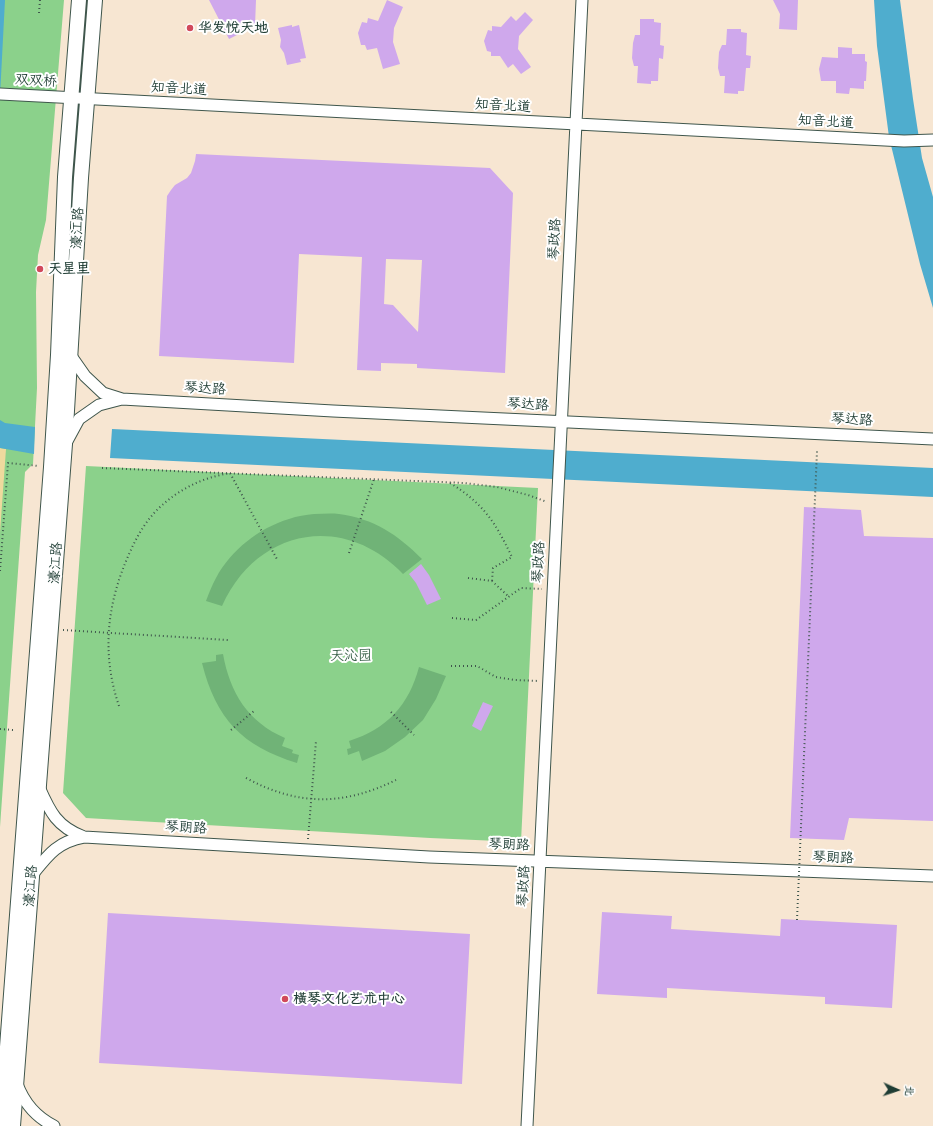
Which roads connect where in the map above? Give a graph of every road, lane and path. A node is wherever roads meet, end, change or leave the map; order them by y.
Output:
1 (40, 0) edge
2 (79, 0) edge
3 (95, 0) edge
4 (582, 0) edge
5 (39, 13) dead end
6 (0, 94) edge
7 (71, 98) junction
8 (87, 99) junction
9 (576, 124) junction
10 (933, 140) edge
11 (71, 356) junction
12 (122, 399) junction
13 (561, 422) junction
14 (933, 439) edge
15 (65, 444) junction
16 (817, 451) dead end
17 (51, 467) junction
18 (102, 468) dead end
19 (230, 473) junction
20 (374, 480) junction
21 (449, 483) junction
22 (557, 506) junction
23 (349, 553) dead end
24 (278, 561) dead end
25 (0, 571) edge
26 (468, 578) dead end
27 (492, 581) junction
28 (553, 589) junction
29 (509, 597) junction
30 (452, 618) dead end
31 (51, 629) junction
32 (108, 633) junction
33 (228, 640) dead end
34 (451, 666) dead end
35 (549, 681) junction
36 (119, 706) dead end
37 (254, 711) dead end
38 (390, 712) dead end
39 (0, 729) edge
40 (13, 730) dead end
41 (231, 730) dead end
42 (414, 735) dead end
43 (316, 741) dead end
44 (246, 778) dead end
45 (396, 780) dead end
46 (39, 787) junction
47 (310, 799) junction
48 (84, 837) junction
49 (307, 850) junction
50 (540, 862) junction
51 (32, 875) junction
52 (933, 876) edge
53 (797, 920) dead end
54 (16, 1082) junction
55 (0, 1126) edge
56 (13, 1126) edge
57 (54, 1126) edge
58 (528, 1126) edge

1 - 5 path
2 - 7 main road, 濠江路
3 - 8 main road, 濠江路
4 - 9 street, 琴政路
6 - 7 street, 双双桥
7 - 8 street, 知音北道
7 - 17 main road, 濠江路
8 - 9 street, 知音北道
8 - 11 main road, 濠江路
9 - 10 street, 知音北道
9 - 13 street, 琴政路
11 - 12 street
11 - 15 main road, 濠江路
12 - 13 street, 琴达路
12 - 15 street
13 - 14 street, 琴达路
13 - 22 street, 琴政路
15 - 31 main road, 濠江路
16 - 53 path, bridge
17 - 25 path
17 - 55 main road, 濠江路
18 - 19 path
19 - 20 path
19 - 24 path
19 - 32 path
20 - 21 path
20 - 23 path
21 - 22 path
21 - 27 path
22 - 28 street, 琴政路
26 - 27 path
27 - 29 path
28 - 29 path
28 - 35 street, 琴政路
29 - 30 path
31 - 32 path
31 - 46 main road, 濠江路
32 - 33 path
32 - 36 path
34 - 35 path
35 - 50 street, 琴政路
37 - 41 path
38 - 42 path
39 - 40 path
43 - 47 path
44 - 47 path
45 - 47 path
46 - 48 street
46 - 51 main road, 濠江路
47 - 49 path
48 - 49 street, 琴朗路
48 - 51 street
49 - 50 street, 琴朗路
50 - 52 street, 琴朗路
50 - 58 street, 琴政路
51 - 54 main road, 濠江路
54 - 56 main road, 濠江路
54 - 57 street

